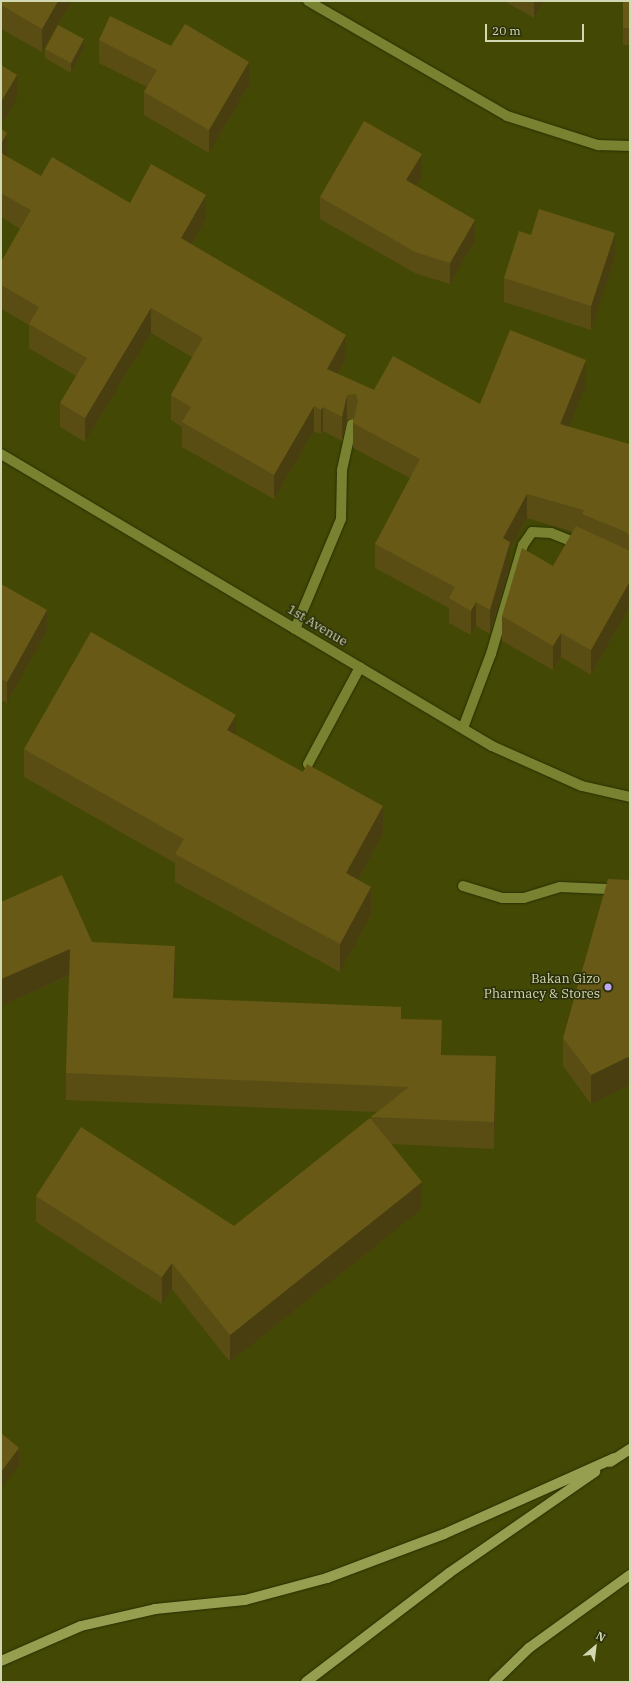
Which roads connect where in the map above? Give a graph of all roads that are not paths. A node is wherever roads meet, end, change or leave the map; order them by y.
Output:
1 (308, 1) edge
2 (630, 146) edge
3 (352, 424) edge
4 (1, 454) edge
5 (594, 550) edge
6 (296, 629) junction
7 (360, 667) junction
8 (463, 728) junction
9 (308, 764) edge
10 (630, 797) edge
11 (463, 886) dead end
12 (630, 890) edge
13 (630, 1449) edge
14 (615, 1458) junction
15 (630, 1575) edge
16 (1, 1661) edge
17 (306, 1682) edge
18 (494, 1682) edge

1 - 2 street
3 - 6 street
4 - 6 street, 1st Avenue
5 - 8 street
6 - 7 street, 1st Avenue
7 - 8 street, 1st Avenue
7 - 9 street
8 - 10 street, 1st Avenue
11 - 12 street
13 - 14 main road
14 - 16 main road
14 - 17 main road
15 - 18 main road

